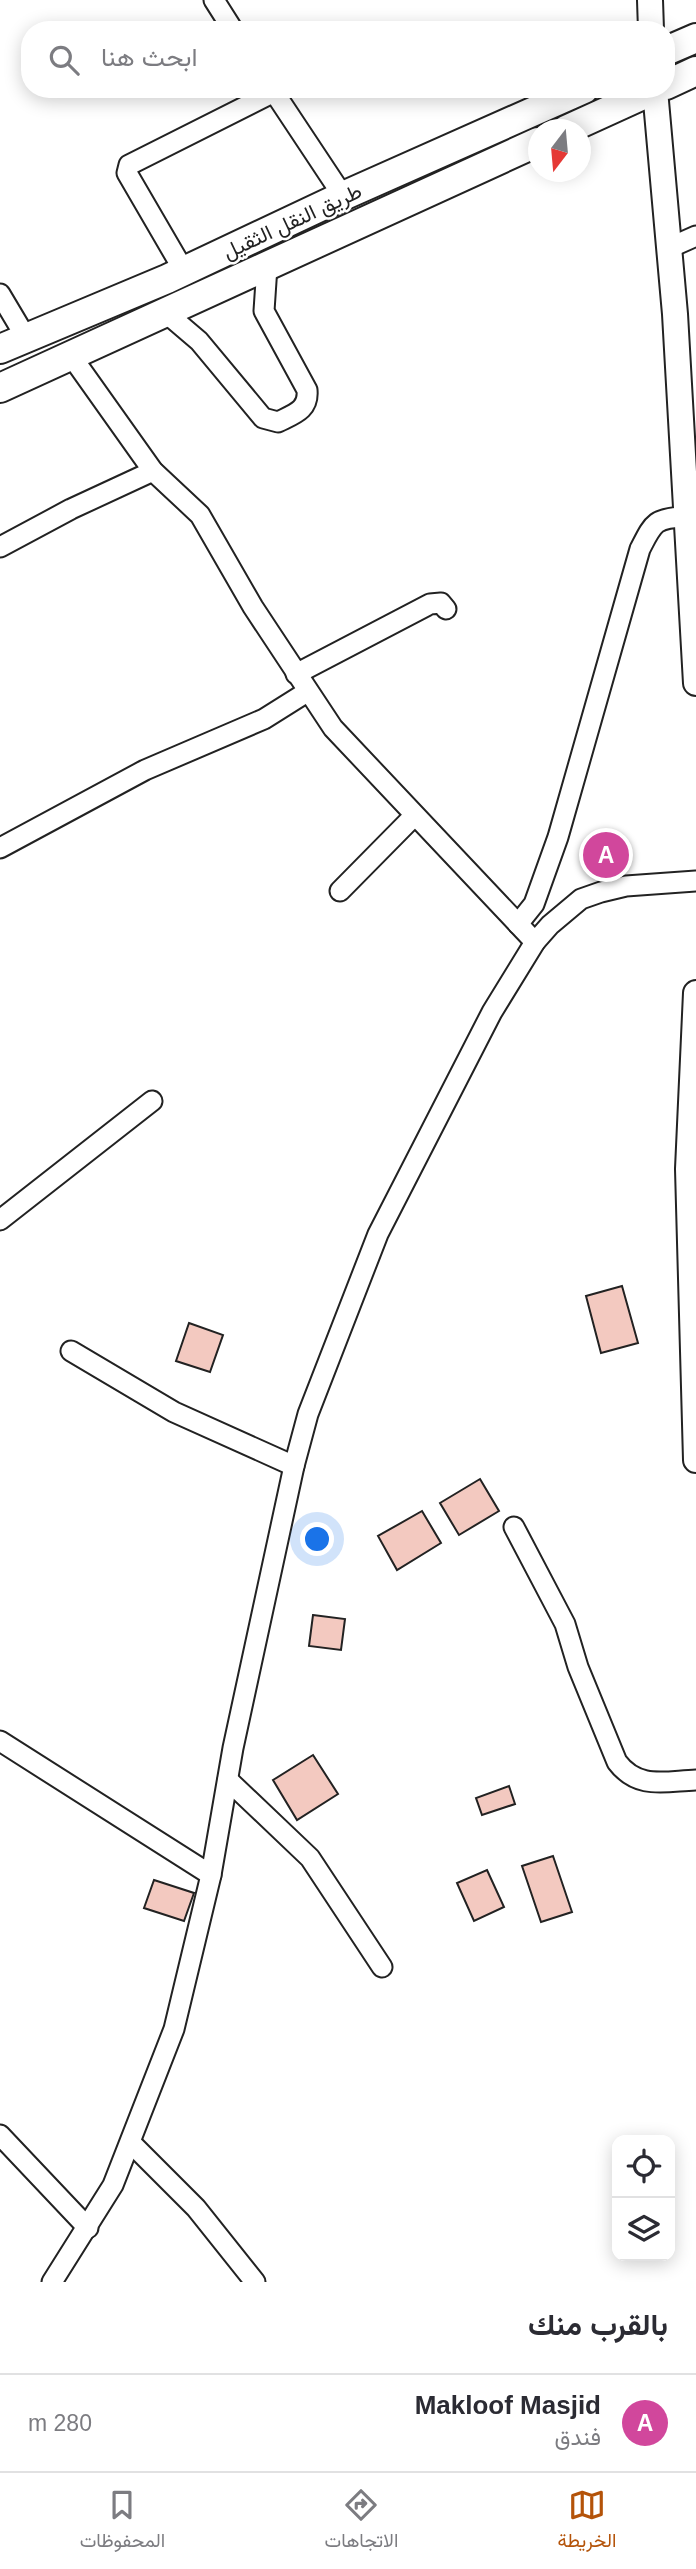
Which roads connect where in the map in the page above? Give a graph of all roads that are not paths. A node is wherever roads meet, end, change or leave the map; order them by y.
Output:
1 (214, 0) edge
2 (650, 0) edge
3 (227, 21) edge
4 (651, 21) edge
5 (696, 38) edge
6 (675, 47) edge
7 (696, 71) edge
8 (675, 81) edge
9 (259, 98) edge
10 (278, 98) edge
11 (564, 98) edge
12 (637, 98) edge
13 (656, 98) edge
14 (590, 119) edge
15 (528, 147) edge
16 (343, 196) junction
17 (696, 236) edge
18 (669, 248) junction
19 (267, 266) junction
20 (184, 271) junction
21 (0, 294) edge
22 (165, 312) junction
23 (25, 336) junction
24 (0, 349) edge
25 (72, 357) junction
26 (0, 388) edge
27 (153, 471) junction
28 (684, 517) junction
29 (0, 547) edge
30 (692, 551) edge
31 (446, 609) dead end
32 (296, 674) junction
33 (696, 682) edge
34 (307, 692) junction
35 (414, 816) junction
36 (0, 848) edge
37 (696, 881) edge
38 (340, 891) dead end
39 (518, 924) junction
40 (535, 942) junction
41 (696, 993) edge
42 (152, 1101) dead end
43 (692, 1168) edge
44 (0, 1220) edge
45 (71, 1351) dead end
46 (696, 1460) edge
47 (293, 1466) junction
48 (514, 1527) dead end
49 (0, 1741) edge
50 (228, 1780) junction
51 (696, 1780) edge
52 (211, 1875) junction
53 (382, 1966) dead end
54 (0, 2135) edge
55 (131, 2143) junction
56 (88, 2228) junction
57 (52, 2282) edge
58 (255, 2282) edge

1 - 3 street
2 - 4 main road
5 - 6 highway
7 - 8 highway
9 - 20 street
10 - 16 street
11 - 16 highway, طريق النقل الثقيل
12 - 14 highway
13 - 18 main road
15 - 19 highway, طريق النقل الثقيل
16 - 20 highway, طريق النقل الثقيل
17 - 18 street
18 - 28 main road
19 - 22 highway, طريق النقل الثقيل
19 - 22 street
20 - 23 highway, طريق النقل الثقيل
21 - 23 street
22 - 25 highway, طريق النقل الثقيل
23 - 24 highway, طريق النقل الثقيل
25 - 26 highway, طريق النقل الثقيل
25 - 27 street
27 - 29 street
27 - 32 street
28 - 30 main road
28 - 39 street
30 - 33 main road
31 - 32 street
32 - 34 street
34 - 35 street
34 - 36 street
35 - 38 street
35 - 39 street
37 - 40 street
39 - 40 street
40 - 47 street
41 - 43 main road
42 - 44 street
43 - 46 main road
45 - 47 street
47 - 50 street
48 - 51 street
49 - 52 street
50 - 52 street
50 - 53 street
52 - 55 street
54 - 56 street
55 - 56 street
55 - 58 street
56 - 57 street

